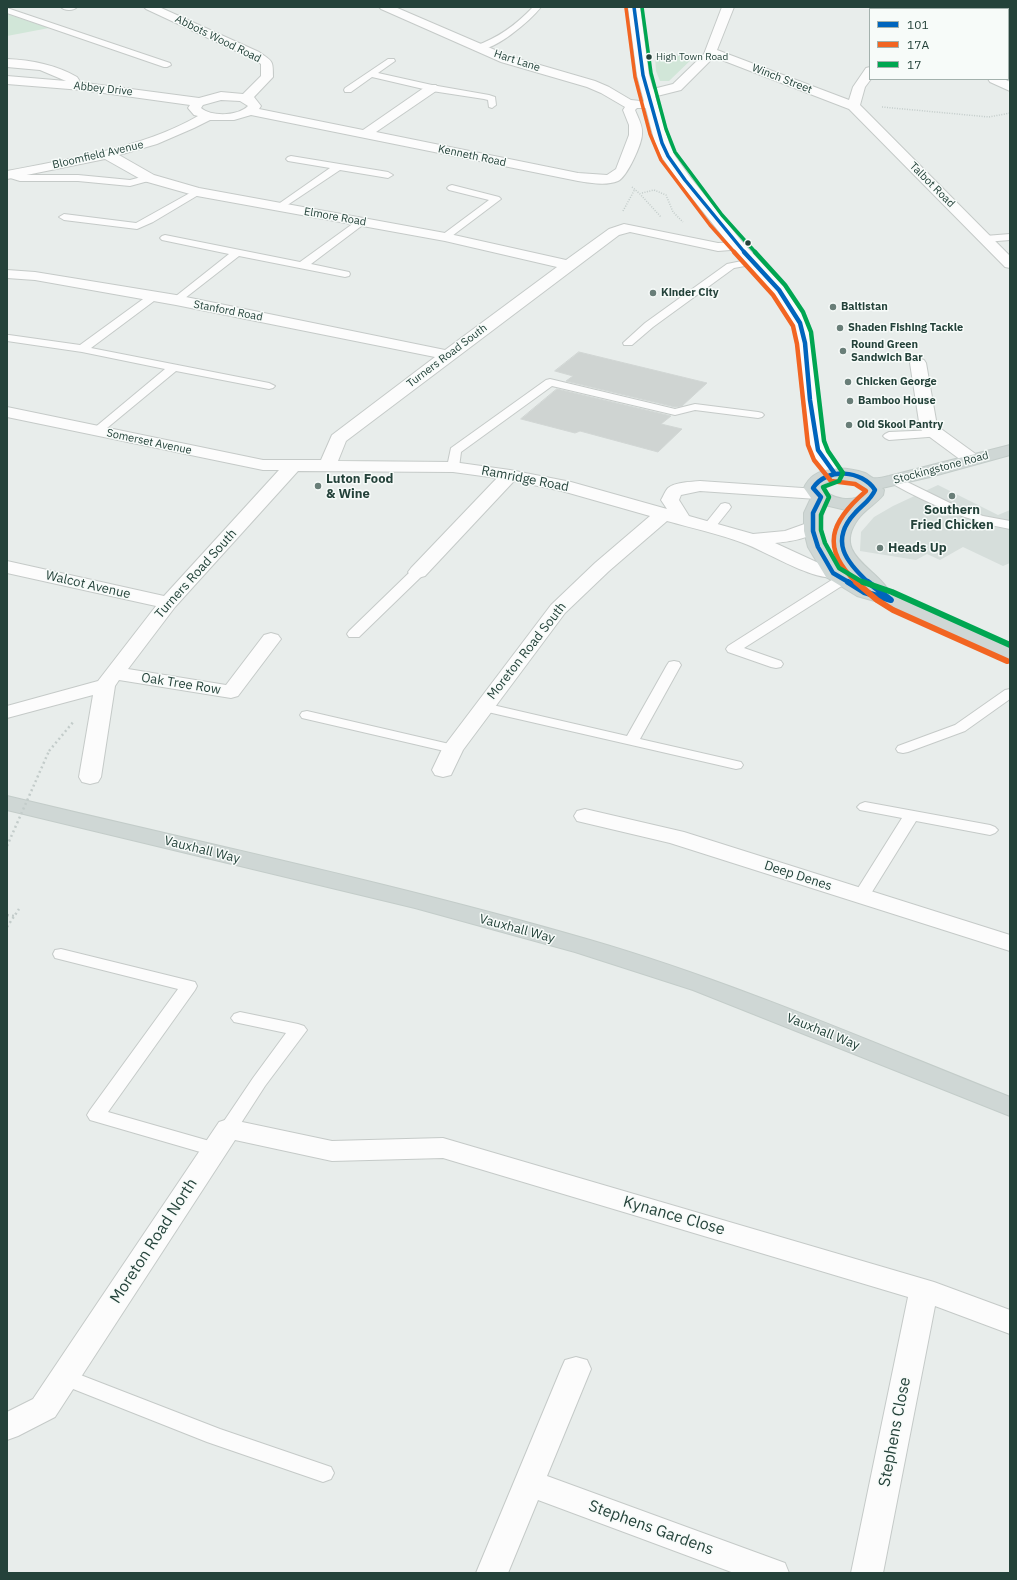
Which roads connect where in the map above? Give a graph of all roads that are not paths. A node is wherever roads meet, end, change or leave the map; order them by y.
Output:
1 (65, 7) edge
2 (73, 7) edge
3 (150, 7) edge
4 (386, 7) edge
5 (537, 7) edge
6 (634, 7) edge
7 (728, 7) edge
8 (7, 10) edge
9 (478, 48) junction
10 (710, 53) junction
11 (391, 61) dead end
12 (7, 63) edge
13 (167, 65) dead end
14 (869, 72) edge
15 (371, 74) junction
16 (7, 80) edge
17 (996, 80) edge
18 (82, 86) junction
19 (1010, 87) edge
20 (432, 88) junction
21 (348, 90) dead end
22 (246, 98) junction
23 (650, 100) junction
24 (199, 102) junction
25 (492, 105) dead end
26 (633, 105) junction
27 (853, 106) junction
28 (250, 111) junction
29 (207, 116) junction
30 (365, 134) junction
31 (108, 155) junction
32 (291, 159) dead end
33 (338, 167) junction
34 (8, 175) edge
35 (388, 175) dead end
36 (149, 178) junction
37 (452, 188) dead end
38 (197, 192) junction
39 (280, 207) junction
40 (64, 217) dead end
41 (361, 222) junction
42 (1010, 237) edge
43 (165, 238) dead end
44 (445, 238) junction
45 (985, 239) junction
46 (738, 246) junction
47 (237, 252) junction
48 (752, 262) junction
49 (1010, 264) edge
50 (303, 265) junction
51 (568, 265) junction
52 (7, 274) edge
53 (345, 274) dead end
54 (154, 296) junction
55 (176, 300) junction
56 (9, 338) dead end
57 (628, 343) dead end
58 (82, 349) junction
59 (448, 355) junction
60 (918, 364) dead end
61 (174, 367) junction
62 (270, 386) dead end
63 (7, 412) edge
64 (758, 415) dead end
65 (97, 431) junction
66 (937, 434) junction
67 (889, 436) dead end
68 (1010, 450) edge
69 (971, 459) junction
70 (327, 466) junction
71 (292, 467) junction
72 (453, 467) junction
73 (835, 474) junction
74 (510, 475) junction
75 (897, 480) junction
76 (871, 484) junction
77 (819, 496) junction
78 (865, 502) junction
79 (725, 507) dead end
80 (673, 517) junction
81 (1010, 525) edge
82 (709, 527) junction
83 (813, 527) junction
84 (750, 539) junction
85 (7, 567) edge
86 (418, 572) joint
87 (845, 575) junction
88 (168, 603) junction
89 (354, 634) dead end
90 (271, 639) dead end
91 (1010, 654) edge
92 (776, 664) dead end
93 (674, 665) dead end
94 (109, 679) junction
95 (1010, 693) edge
96 (484, 707) junction
97 (7, 712) edge
98 (307, 716) dead end
99 (631, 741) junction
100 (453, 749) junction
101 (903, 749) dead end
102 (736, 764) dead end
103 (443, 770) dead end
104 (90, 777) dead end
105 (7, 803) edge
106 (865, 807) dead end
107 (585, 816) dead end
108 (911, 816) junction
109 (990, 830) dead end
110 (861, 896) junction
111 (1010, 943) edge
112 (61, 954) dead end
113 (240, 1018) dead end
114 (1010, 1107) edge
115 (221, 1139) junction
116 (924, 1290) junction
117 (1010, 1322) edge
118 (576, 1369) dead end
119 (65, 1377) junction
120 (7, 1427) edge
121 (323, 1473) dead end
122 (528, 1483) junction
123 (492, 1573) edge
124 (773, 1573) edge
125 (867, 1573) edge

1 - 2 lane
3 - 22 street, Abbots Wood Road
4 - 9 street, Hart Lane
5 - 9 lane
6 - 23 street
7 - 10 street
8 - 13 lane
9 - 26 street, Hart Lane
10 - 23 street
10 - 27 street, Winch Street
11 - 15 lane
12 - 18 street
14 - 27 street
15 - 20 lane
15 - 21 lane
16 - 18 street, Abbey Drive
17 - 19 street
18 - 24 street, Abbey Drive
20 - 25 lane
20 - 30 street
22 - 24 street
22 - 28 street
23 - 26 street, Hart Lane
23 - 46 street
24 - 29 street
26 - 30 street, Kenneth Road
27 - 45 street, Talbot Road
28 - 29 street
28 - 30 street, Kenneth Road
29 - 31 street, Bloomfield Avenue
31 - 34 street, Bloomfield Avenue
31 - 36 street, Elmore Road
32 - 33 lane
33 - 35 lane
33 - 39 lane
34 - 36 lane
36 - 38 street, Elmore Road
37 - 44 lane
38 - 39 street, Elmore Road
38 - 40 lane
39 - 41 street, Elmore Road
41 - 44 street, Elmore Road
41 - 50 lane
42 - 45 lane
43 - 47 lane
44 - 51 street, Elmore Road
45 - 49 street, Talbot Road
46 - 48 street
46 - 51 street, Turners Road South
47 - 50 lane
47 - 55 lane
48 - 57 lane
48 - 73 street
50 - 53 lane
51 - 59 street, Turners Road South
52 - 54 street, Stanford Road
54 - 55 street, Stanford Road
54 - 58 lane
55 - 59 street, Stanford Road
56 - 58 lane
58 - 61 lane
59 - 70 street, Turners Road South
60 - 66 street
61 - 62 lane
61 - 65 lane
63 - 65 street, Somerset Avenue
64 - 72 lane
65 - 71 street, Somerset Avenue
66 - 67 lane
66 - 69 street
68 - 69 main road, Stockingstone Road
69 - 75 main road, Stockingstone Road
70 - 71 street, Ramridge Road
70 - 72 street, Ramridge Road
71 - 88 street, Turners Road South
72 - 74 street, Ramridge Road
73 - 76 main road
73 - 77 main road
74 - 80 street, Ramridge Road
74 - 86 street
75 - 76 main road, Stockingstone Road
75 - 81 lane
76 - 78 main road
77 - 78 main road
77 - 80 street
77 - 83 main road
78 - 87 main road
79 - 82 lane
80 - 82 street, Ramridge Road
80 - 96 street, Moreton Road South
82 - 84 street, Ramridge Road
83 - 84 street, Ramridge Road
83 - 87 main road
84 - 87 street, Ramridge Road
85 - 88 street, Walcot Avenue
86 - 89 lane
87 - 91 main road
87 - 92 lane
88 - 94 street, Turners Road South
90 - 94 street, Oak Tree Row
93 - 99 lane
94 - 97 street
94 - 104 street, Turners Road South
95 - 101 lane
96 - 99 lane
96 - 100 street, Moreton Road South
98 - 100 lane
99 - 102 lane
100 - 103 street, Moreton Road South
105 - 114 main road, Vauxhall Way
106 - 108 lane
107 - 110 street, Deep Denes
108 - 109 lane
108 - 110 lane
110 - 111 street, Deep Denes
112 - 115 lane
113 - 115 lane
115 - 116 street, Kynance Close
115 - 119 street, Moreton Road North
116 - 117 street, Kynance Close
116 - 125 street, Stephens Close
118 - 122 street
119 - 120 street, Moreton Road North
119 - 121 lane
122 - 123 street
122 - 124 street, Stephens Gardens

